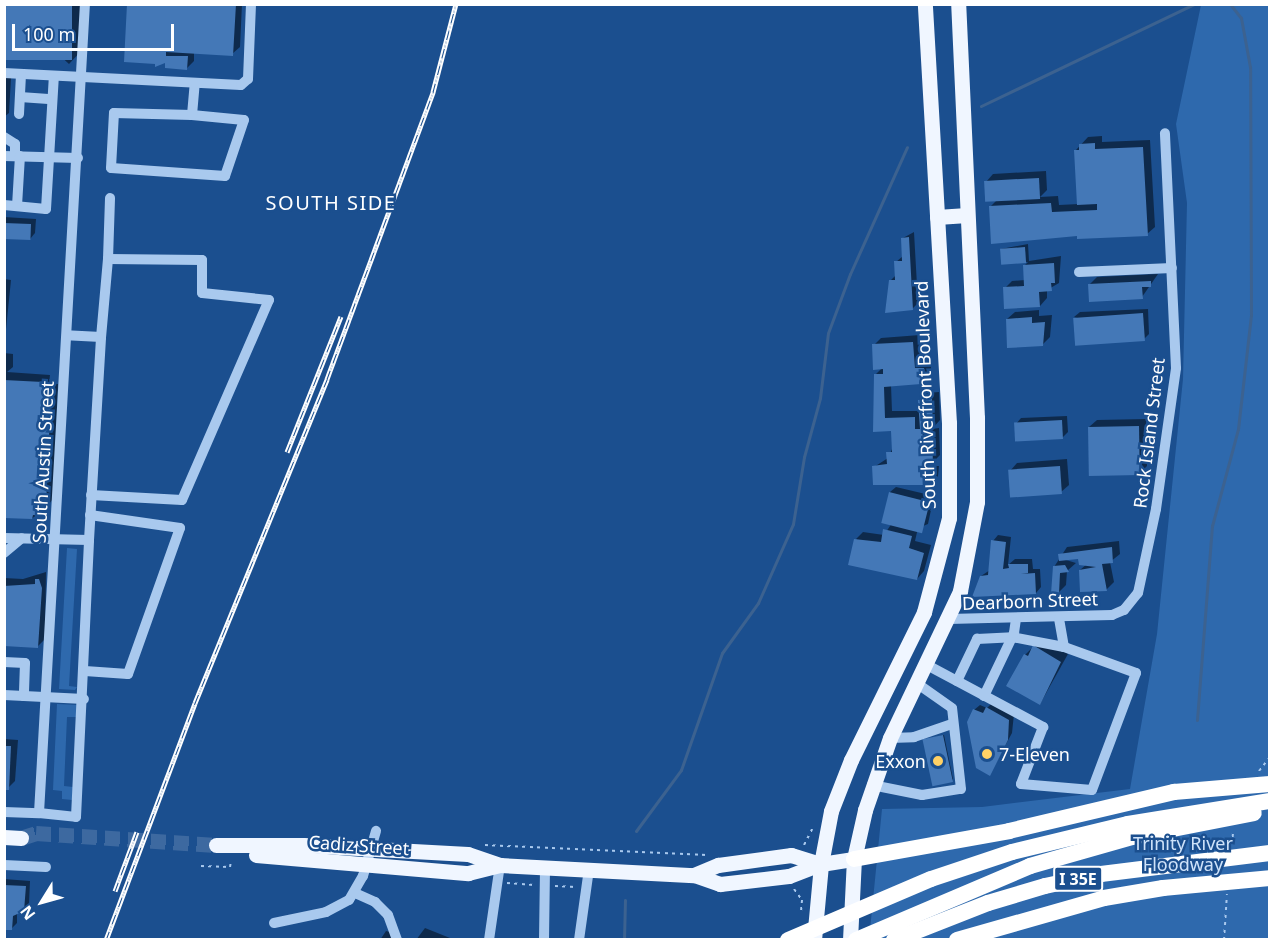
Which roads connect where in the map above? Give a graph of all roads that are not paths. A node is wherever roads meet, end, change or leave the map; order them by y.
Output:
1 (85, 4) edge
2 (251, 4) edge
3 (925, 4) edge
4 (958, 4) edge
5 (4, 74) edge
6 (21, 74) junction
7 (54, 76) junction
8 (81, 78) junction
9 (195, 83) junction
10 (20, 97) junction
11 (52, 99) junction
12 (20, 114) dead end
13 (192, 115) junction
14 (1165, 133) dead end
15 (4, 137) edge
16 (13, 156) edge
17 (49, 158) junction
18 (78, 159) junction
19 (110, 198) dead end
20 (4, 205) edge
21 (17, 206) junction
22 (967, 215) junction
23 (937, 217) junction
24 (108, 259) junction
25 (1172, 268) junction
26 (1079, 272) dead end
27 (67, 335) junction
28 (100, 337) junction
29 (91, 495) junction
30 (90, 515) junction
31 (4, 538) edge
32 (22, 538) junction
33 (55, 540) junction
34 (89, 540) junction
35 (4, 554) edge
36 (924, 612) junction
37 (1112, 615) joint
38 (1059, 618) junction
39 (949, 619) junction
40 (1016, 619) junction
41 (982, 620) junction
42 (1012, 637) junction
43 (977, 639) junction
44 (1064, 647) junction
45 (4, 662) edge
46 (927, 665) junction
47 (85, 671) junction
48 (957, 681) junction
49 (918, 684) junction
50 (4, 695) edge
51 (24, 696) junction
52 (984, 696) junction
53 (45, 697) junction
54 (84, 699) junction
55 (952, 724) junction
56 (867, 726) junction
57 (890, 738) junction
58 (1269, 784) edge
59 (872, 785) junction
60 (1269, 801) edge
61 (1269, 811) edge
62 (4, 812) edge
63 (39, 813) junction
64 (1130, 830) junction
65 (376, 831) dead end
66 (4, 837) edge
67 (21, 838) tunnel mouth
68 (372, 849) junction
69 (1269, 853) edge
70 (854, 859) junction
71 (4, 864) edge
72 (821, 864) junction
73 (367, 865) junction
74 (500, 865) junction
75 (46, 867) dead end
76 (545, 867) junction
77 (589, 869) junction
78 (694, 875) junction
79 (1269, 878) edge
80 (355, 893) junction
81 (274, 922) dead end
82 (397, 939) edge
83 (489, 939) edge
84 (544, 939) edge
85 (579, 939) edge
86 (788, 939) edge
87 (814, 939) edge
88 (850, 939) edge
89 (856, 939) edge
90 (894, 939) edge
91 (957, 939) edge

1 - 8 street, South Austin Street
2 - 9 street
3 - 23 main road, South Riverfront Boulevard
4 - 22 main road
5 - 6 street
6 - 7 street
6 - 10 street
7 - 8 street
7 - 11 street
8 - 9 street
8 - 18 street, South Austin Street
9 - 13 street
10 - 11 street
10 - 12 street
11 - 17 street
13 - 13 street
14 - 25 street, Rock Island Street
15 - 16 street
16 - 17 street
16 - 21 street
17 - 18 street
17 - 21 street
18 - 27 street, South Austin Street
19 - 24 street
20 - 21 street
22 - 23 main road
22 - 39 main road
23 - 36 main road, South Riverfront Boulevard
24 - 28 street
24 - 29 street
25 - 26 street
25 - 37 street, Rock Island Street
27 - 28 street
27 - 33 street, South Austin Street
28 - 29 street
29 - 30 street
30 - 34 street
30 - 47 street
31 - 32 street
32 - 33 street
32 - 35 street
33 - 34 street
33 - 53 street, South Austin Street
34 - 47 street
36 - 39 main road
36 - 56 main road, South Riverfront Boulevard
37 - 38 street, Dearborn Street
38 - 40 street, Dearborn Street
38 - 44 street
39 - 41 street, Dearborn Street
39 - 46 main road
40 - 41 street, Dearborn Street
40 - 42 street
41 - 43 street
42 - 43 street
42 - 44 street
42 - 52 street
43 - 48 street
44 - 52 street
45 - 51 street
46 - 48 street
46 - 49 main road
47 - 54 street
48 - 52 street
49 - 55 street
49 - 57 main road
50 - 51 street
51 - 53 street
53 - 54 street
53 - 63 street, South Austin Street
54 - 63 street
55 - 57 street
55 - 59 street
56 - 57 main road
56 - 72 main road, South Riverfront Boulevard
57 - 59 main road
58 - 70 highway
59 - 70 main road
60 - 64 highway
61 - 64 highway
62 - 63 street
64 - 86 highway
64 - 89 highway
65 - 68 street
66 - 67 main road
68 - 73 street
68 - 73 main road, Cadiz Street
68 - 74 main road, Cadiz Street
69 - 90 highway, I 35E
70 - 72 main road, Cadiz Street
70 - 88 main road
71 - 75 street
72 - 78 main road, Cadiz Street
72 - 78 main road, Cadiz Street
72 - 87 main road, South Riverfront Boulevard
73 - 74 main road, Cadiz Street
73 - 80 street
74 - 76 main road, Cadiz Street
74 - 83 street
76 - 77 main road, Cadiz Street
76 - 84 street
77 - 78 main road, Cadiz Street
77 - 85 street
79 - 91 highway
80 - 81 street
80 - 82 street

